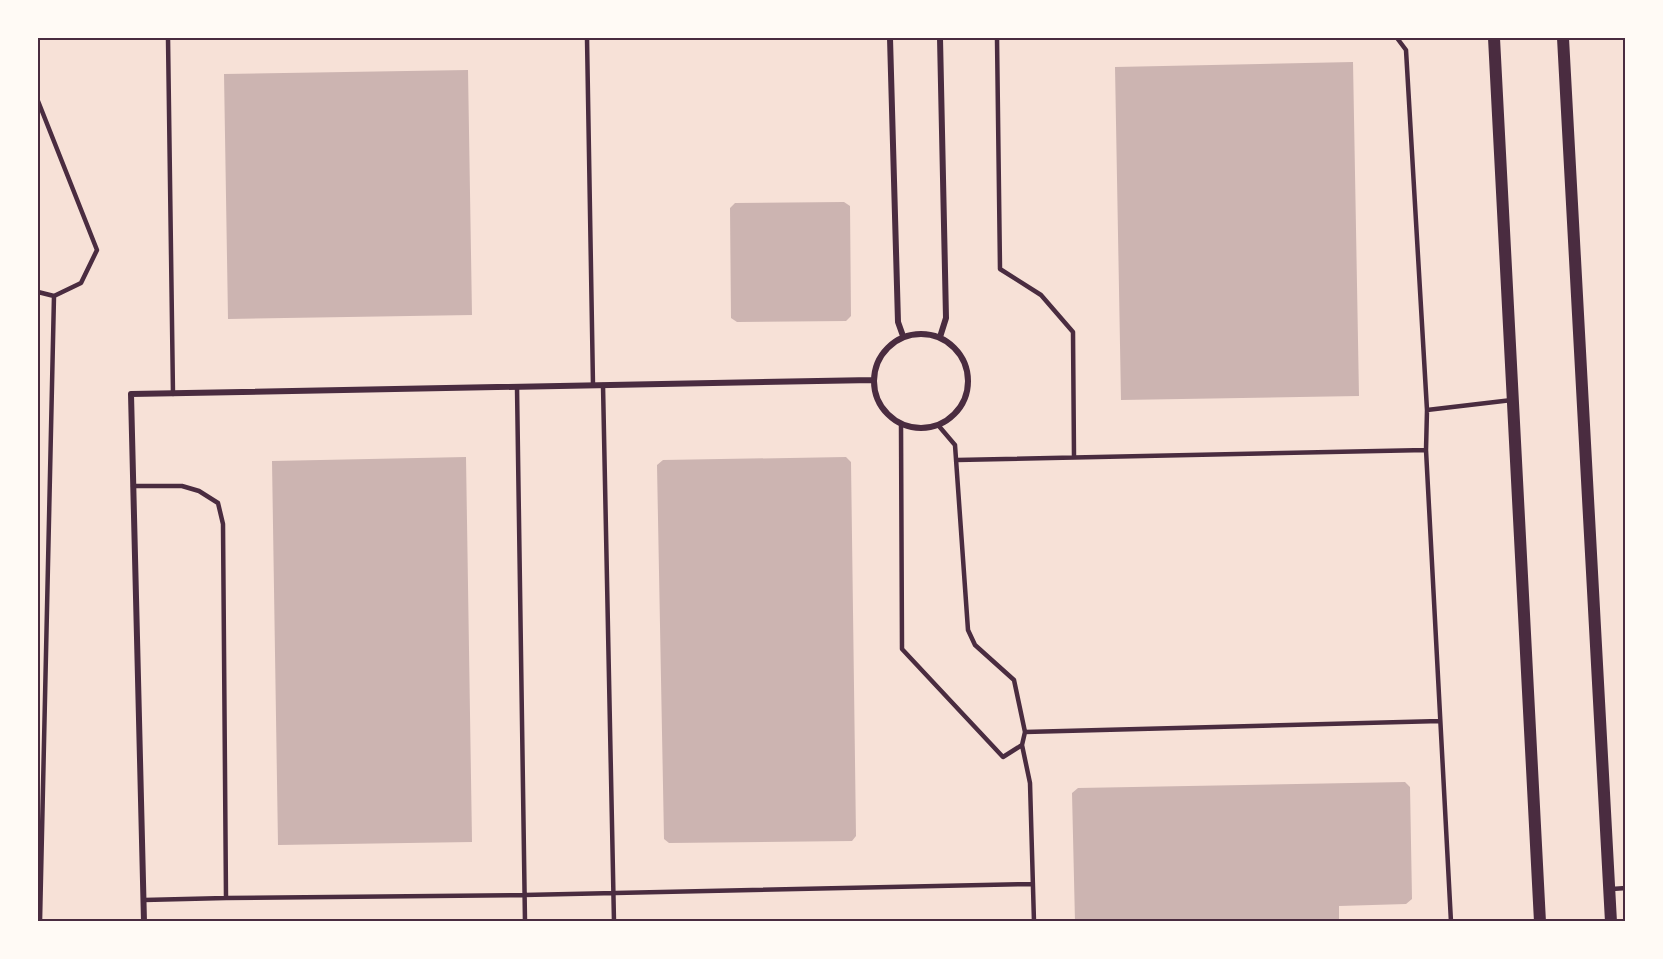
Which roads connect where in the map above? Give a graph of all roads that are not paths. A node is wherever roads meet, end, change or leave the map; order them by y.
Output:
1 (168, 38) edge
2 (587, 38) edge
3 (890, 38) edge
4 (939, 38) edge
5 (997, 38) edge
6 (1397, 38) edge
7 (1494, 38) edge
8 (1563, 38) edge
9 (38, 101) edge
10 (38, 292) edge
11 (54, 296) junction
12 (903, 336) junction
13 (940, 337) junction
14 (873, 380) junction
15 (593, 385) junction
16 (603, 385) junction
17 (517, 387) junction
18 (173, 394) junction
19 (1512, 400) junction
20 (1427, 410) junction
21 (901, 425) junction
22 (938, 425) junction
23 (1426, 450) junction
24 (1074, 457) junction
25 (957, 459) junction
26 (133, 486) junction
27 (1440, 721) junction
28 (1025, 732) junction
29 (1022, 745) junction
30 (1033, 884) junction
31 (1626, 888) edge
32 (1609, 890) junction
33 (614, 892) junction
34 (524, 895) junction
35 (226, 898) junction
36 (144, 900) junction
37 (40, 921) edge
38 (144, 921) edge
39 (525, 921) edge
40 (614, 921) edge
41 (1034, 921) edge
42 (1451, 921) edge
43 (1540, 921) edge
44 (1611, 921) edge

1 - 18 lane
2 - 15 lane
3 - 12 street
4 - 13 street
5 - 24 lane
6 - 20 lane
7 - 19 main road
8 - 32 main road
9 - 11 lane
10 - 11 lane
11 - 37 lane
12 - 13 street
12 - 14 street
13 - 22 street
14 - 16 street
14 - 21 street
15 - 16 street
15 - 17 street
16 - 33 lane
17 - 18 street
17 - 34 lane
18 - 26 street
19 - 20 lane
19 - 43 main road
20 - 23 lane
21 - 22 street
21 - 29 lane
22 - 25 lane
23 - 24 lane
23 - 27 lane
24 - 25 lane
25 - 28 lane
26 - 35 lane
26 - 36 street
27 - 28 lane
27 - 42 lane
28 - 29 lane
29 - 30 lane
30 - 33 lane
30 - 41 lane
31 - 32 lane
32 - 44 main road
33 - 34 lane
33 - 40 lane
34 - 35 lane
34 - 39 lane
35 - 36 lane
36 - 38 street

